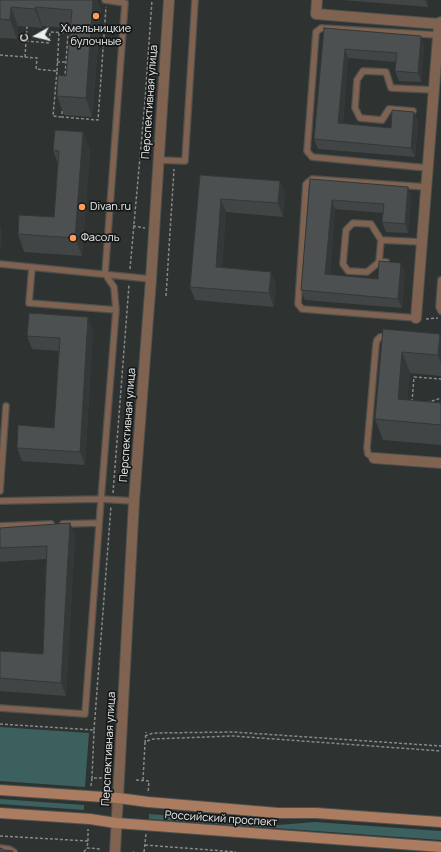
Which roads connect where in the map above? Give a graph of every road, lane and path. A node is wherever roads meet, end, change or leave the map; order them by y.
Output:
1 (106, 0) edge
2 (152, 0) edge
3 (169, 0) edge
4 (195, 0) edge
5 (317, 0) edge
6 (440, 23) edge
7 (27, 26) edge
8 (60, 33) junction
9 (438, 35) junction
10 (26, 41) junction
11 (0, 55) edge
12 (25, 57) junction
13 (57, 62) junction
14 (66, 62) junction
15 (57, 71) junction
16 (65, 78) edge
17 (56, 85) junction
18 (60, 86) edge
19 (434, 90) junction
20 (62, 109) edge
21 (413, 111) edge
22 (62, 117) junction
23 (158, 160) junction
24 (174, 160) junction
25 (428, 168) junction
26 (427, 187) junction
27 (381, 240) junction
28 (422, 242) junction
29 (379, 262) junction
30 (395, 263) edge
31 (0, 264) edge
32 (32, 267) junction
33 (105, 274) junction
34 (130, 277) junction
35 (151, 278) junction
36 (441, 280) edge
37 (166, 296) dead end
38 (116, 310) junction
39 (441, 311) edge
40 (441, 317) edge
41 (416, 318) junction
42 (396, 338) edge
43 (441, 379) edge
44 (441, 398) edge
45 (426, 403) edge
46 (411, 404) edge
47 (6, 406) dead end
48 (374, 458) joint
49 (441, 463) edge
50 (0, 491) edge
51 (101, 499) junction
52 (112, 500) junction
53 (0, 501) edge
54 (134, 501) junction
55 (99, 523) junction
56 (0, 526) edge
57 (0, 708) edge
58 (0, 724) edge
59 (94, 730) junction
60 (146, 732) dead end
61 (146, 736) junction
62 (145, 743) junction
63 (441, 746) edge
64 (441, 751) edge
65 (92, 778) junction
66 (105, 778) dead end
67 (136, 780) dead end
68 (143, 780) junction
69 (0, 790) edge
70 (91, 791) dead end
71 (148, 795) dead end
72 (118, 798) junction
73 (0, 813) edge
74 (441, 822) edge
75 (116, 823) junction
76 (88, 829) dead end
77 (146, 834) dead end
78 (0, 836) edge
79 (88, 841) junction
80 (145, 845) junction
81 (441, 847) edge
82 (0, 848) edge
83 (87, 848) junction
84 (101, 849) dead end
85 (14, 852) edge
86 (84, 852) edge
87 (115, 852) edge
88 (144, 852) edge
89 (236, 852) edge

1 - 22 path
1 - 33 lane
2 - 34 path
3 - 23 street, Перспективная улица
4 - 24 lane
5 - 6 street
6 - 9 street
7 - 10 path
8 - 10 path
8 - 13 path
8 - 14 path
9 - 19 street
9 - 25 lane
10 - 12 path
11 - 12 path
12 - 15 path
13 - 14 path
13 - 15 path
14 - 16 path
15 - 17 path
17 - 18 path
17 - 22 path
19 - 21 lane
19 - 25 street
20 - 22 path
23 - 24 lane
23 - 35 street, Перспективная улица
24 - 37 path
25 - 26 street
26 - 28 street
26 - 41 lane
27 - 28 lane
27 - 29 lane
27 - 29 lane
28 - 41 street
29 - 30 lane
31 - 32 lane
32 - 33 lane
32 - 38 lane
33 - 34 lane
33 - 38 lane
34 - 35 lane
34 - 52 path
35 - 54 street, Перспективная улица
36 - 39 lane
38 - 51 lane
40 - 41 path
42 - 48 lane
43 - 46 path
44 - 45 path
47 - 50 lane
48 - 49 street
51 - 52 lane
51 - 53 lane
51 - 55 lane
52 - 54 lane
52 - 59 path
54 - 72 street, Перспективная улица
55 - 56 lane
55 - 57 lane
58 - 59 path
59 - 65 path
60 - 61 path
61 - 62 path
61 - 63 path
62 - 64 path
62 - 68 path
65 - 66 path
65 - 70 path
67 - 68 path
68 - 71 path
69 - 72 main road, Российский проспект
72 - 74 main road, Российский проспект
72 - 75 street, Перспективная улица
73 - 75 main road, Российский проспект
75 - 81 main road, Российский проспект
75 - 87 street, Перспективная улица
76 - 79 path
77 - 80 path
78 - 79 path
79 - 83 path
80 - 88 path
80 - 89 path
82 - 85 lane
83 - 84 path
83 - 86 path

